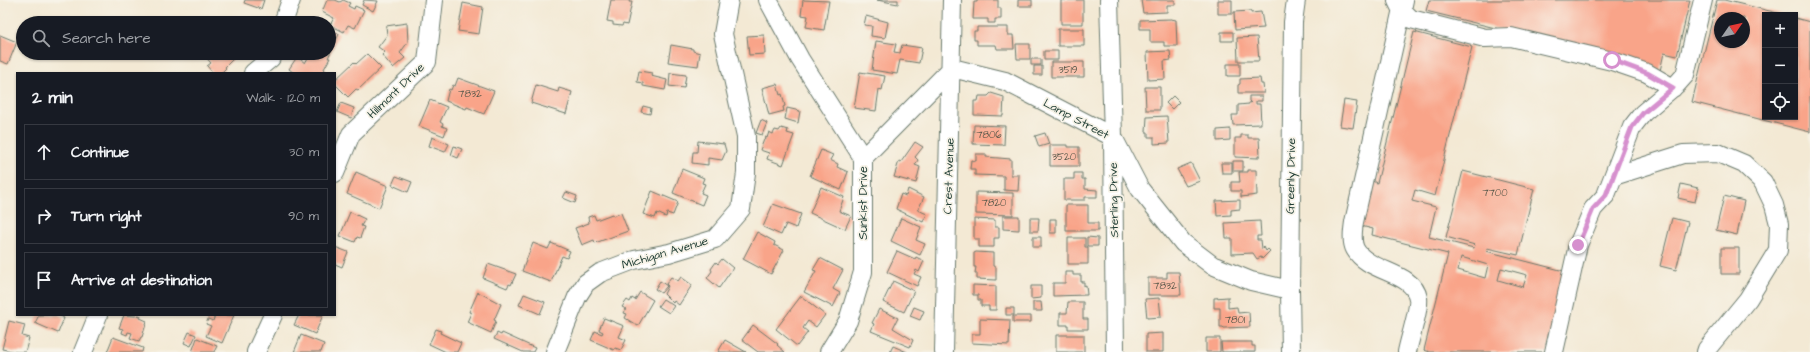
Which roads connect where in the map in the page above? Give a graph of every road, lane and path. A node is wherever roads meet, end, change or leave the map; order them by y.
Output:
1 (291, 0) edge
2 (434, 0) edge
3 (729, 0) edge
4 (768, 0) edge
5 (952, 0) edge
6 (1109, 0) edge
7 (1296, 0) edge
8 (1703, 0) edge
9 (1401, 3) edge
10 (285, 16) edge
11 (269, 60) edge
12 (952, 68) junction
13 (254, 72) edge
14 (1673, 88) junction
15 (1113, 137) junction
16 (863, 158) junction
17 (336, 170) edge
18 (1614, 176) junction
19 (1290, 290) junction
20 (98, 316) edge
21 (273, 316) edge
22 (83, 352) edge
23 (256, 352) edge
24 (555, 352) edge
25 (829, 352) edge
26 (944, 352) edge
27 (1115, 352) edge
28 (1291, 352) edge
29 (1407, 352) edge
30 (1554, 352) edge
31 (1706, 352) edge

1 - 10 street
2 - 17 street, Hillmont Drive
3 - 24 street, Michigan Avenue
4 - 16 street, Sunkist Drive
5 - 12 street, Crest Avenue
6 - 15 street, Sterling Drive
7 - 19 street, Greenly Drive
8 - 14 street
9 - 14 street
9 - 29 street
11 - 13 street
12 - 15 street, Lamp Street
12 - 16 street
12 - 26 street, Crest Avenue
14 - 18 street
15 - 19 street, Lamp Street
15 - 27 street, Sterling Drive
16 - 25 street, Sunkist Drive
18 - 30 street
18 - 31 street
19 - 28 street, Greenly Drive
20 - 22 street
21 - 23 street

